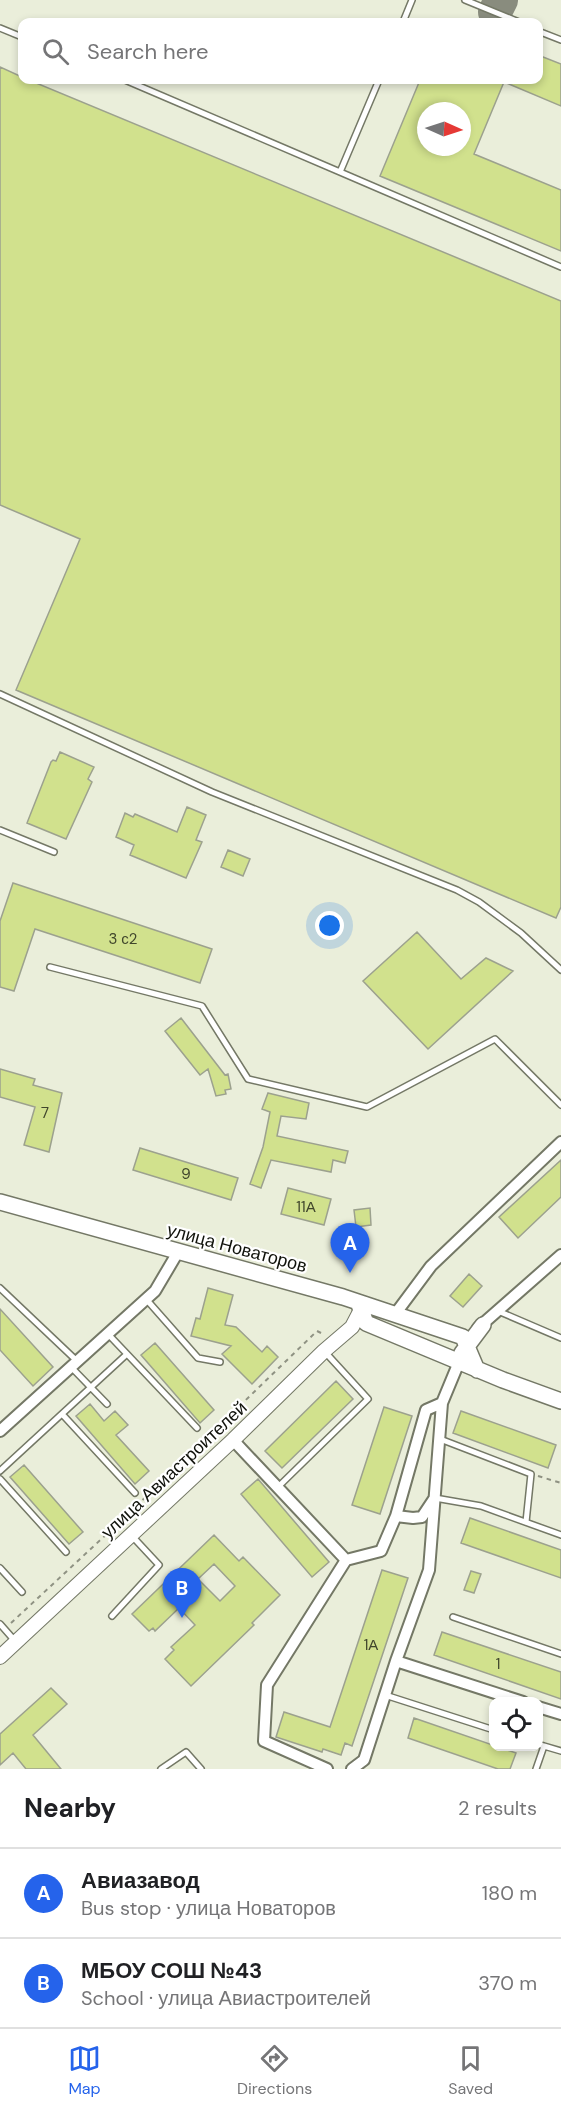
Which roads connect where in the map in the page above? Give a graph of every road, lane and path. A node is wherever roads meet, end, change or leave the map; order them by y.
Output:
1 (412, 0) edge
2 (465, 0) edge
3 (405, 18) edge
4 (509, 18) edge
5 (0, 27) edge
6 (543, 33) edge
7 (18, 35) edge
8 (561, 40) edge
9 (134, 84) edge
10 (377, 84) edge
11 (340, 172) junction
12 (561, 267) edge
13 (0, 694) edge
14 (0, 830) edge
15 (54, 852) dead end
16 (50, 968) dead end
17 (561, 970) edge
18 (561, 1105) edge
19 (561, 1142) edge
20 (0, 1202) edge
21 (178, 1252) junction
22 (561, 1255) edge
23 (0, 1288) edge
24 (146, 1299) junction
25 (360, 1305) junction
26 (498, 1311) junction
27 (396, 1314) junction
28 (483, 1325) junction
29 (108, 1334) junction
30 (326, 1336) dead end
31 (463, 1337) junction
32 (561, 1338) edge
33 (324, 1351) junction
34 (127, 1354) junction
35 (444, 1356) junction
36 (220, 1362) dead end
37 (459, 1362) junction
38 (74, 1364) junction
39 (477, 1370) junction
40 (91, 1388) junction
41 (561, 1401) edge
42 (442, 1403) junction
43 (108, 1404) dead end
44 (62, 1414) junction
45 (197, 1428) dead end
46 (0, 1431) edge
47 (438, 1438) junction
48 (233, 1440) junction
49 (0, 1471) edge
50 (531, 1474) junction
51 (0, 1479) edge
52 (561, 1483) edge
53 (278, 1487) junction
54 (135, 1493) dead end
55 (435, 1498) junction
56 (396, 1516) junction
57 (526, 1522) junction
58 (131, 1535) junction
59 (561, 1535) edge
60 (66, 1552) dead end
61 (346, 1560) junction
62 (0, 1568) edge
63 (22, 1592) dead end
64 (112, 1616) dead end
65 (453, 1617) dead end
66 (2, 1626) edge
67 (16, 1642) junction
68 (561, 1654) edge
69 (0, 1657) edge
70 (396, 1661) junction
71 (385, 1695) junction
72 (510, 1697) edge
73 (543, 1709) edge
74 (561, 1714) edge
75 (489, 1728) edge
76 (543, 1746) edge
77 (540, 1751) edge
78 (561, 1751) edge
79 (161, 1769) edge
80 (201, 1769) edge
81 (327, 1769) edge
82 (352, 1769) edge
83 (536, 1769) edge

1 - 3 lane
2 - 4 lane
5 - 7 lane
6 - 8 lane
9 - 11 lane
10 - 11 lane
11 - 12 lane
13 - 17 lane
14 - 15 lane
16 - 18 lane
19 - 27 street
20 - 21 main road, улица Новаторов
21 - 24 street
21 - 25 main road, улица Новаторов
22 - 26 street
23 - 38 lane
24 - 29 street
24 - 36 lane
25 - 27 main road, улица Новаторов
25 - 33 street, улица Авиастроителей
25 - 35 main road
26 - 28 street
26 - 32 lane
27 - 31 main road, улица Новаторов
28 - 31 street
28 - 35 main road
29 - 34 lane
29 - 38 street
30 - 66 path
31 - 39 main road
33 - 48 street, улица Авиастроителей
33 - 53 lane
34 - 40 lane
34 - 45 lane
35 - 37 main road
37 - 39 main road
37 - 42 street
38 - 40 lane
38 - 46 street
39 - 41 main road
40 - 43 lane
40 - 44 lane
42 - 47 street
42 - 56 street
44 - 49 lane
44 - 54 lane
47 - 50 lane
47 - 55 street
48 - 53 street
48 - 58 street, улица Авиастроителей
50 - 52 path
50 - 57 lane
51 - 60 lane
53 - 61 street
55 - 56 street
55 - 57 lane
55 - 70 street
56 - 61 street
57 - 59 lane
58 - 64 lane
58 - 67 street, улица Авиастроителей
61 - 81 street
62 - 63 lane
65 - 68 lane
66 - 67 lane
67 - 69 street, улица Авиастроителей
70 - 71 street
70 - 72 street
71 - 75 lane
71 - 82 street
73 - 74 street
76 - 78 lane
77 - 83 lane
79 - 80 lane

